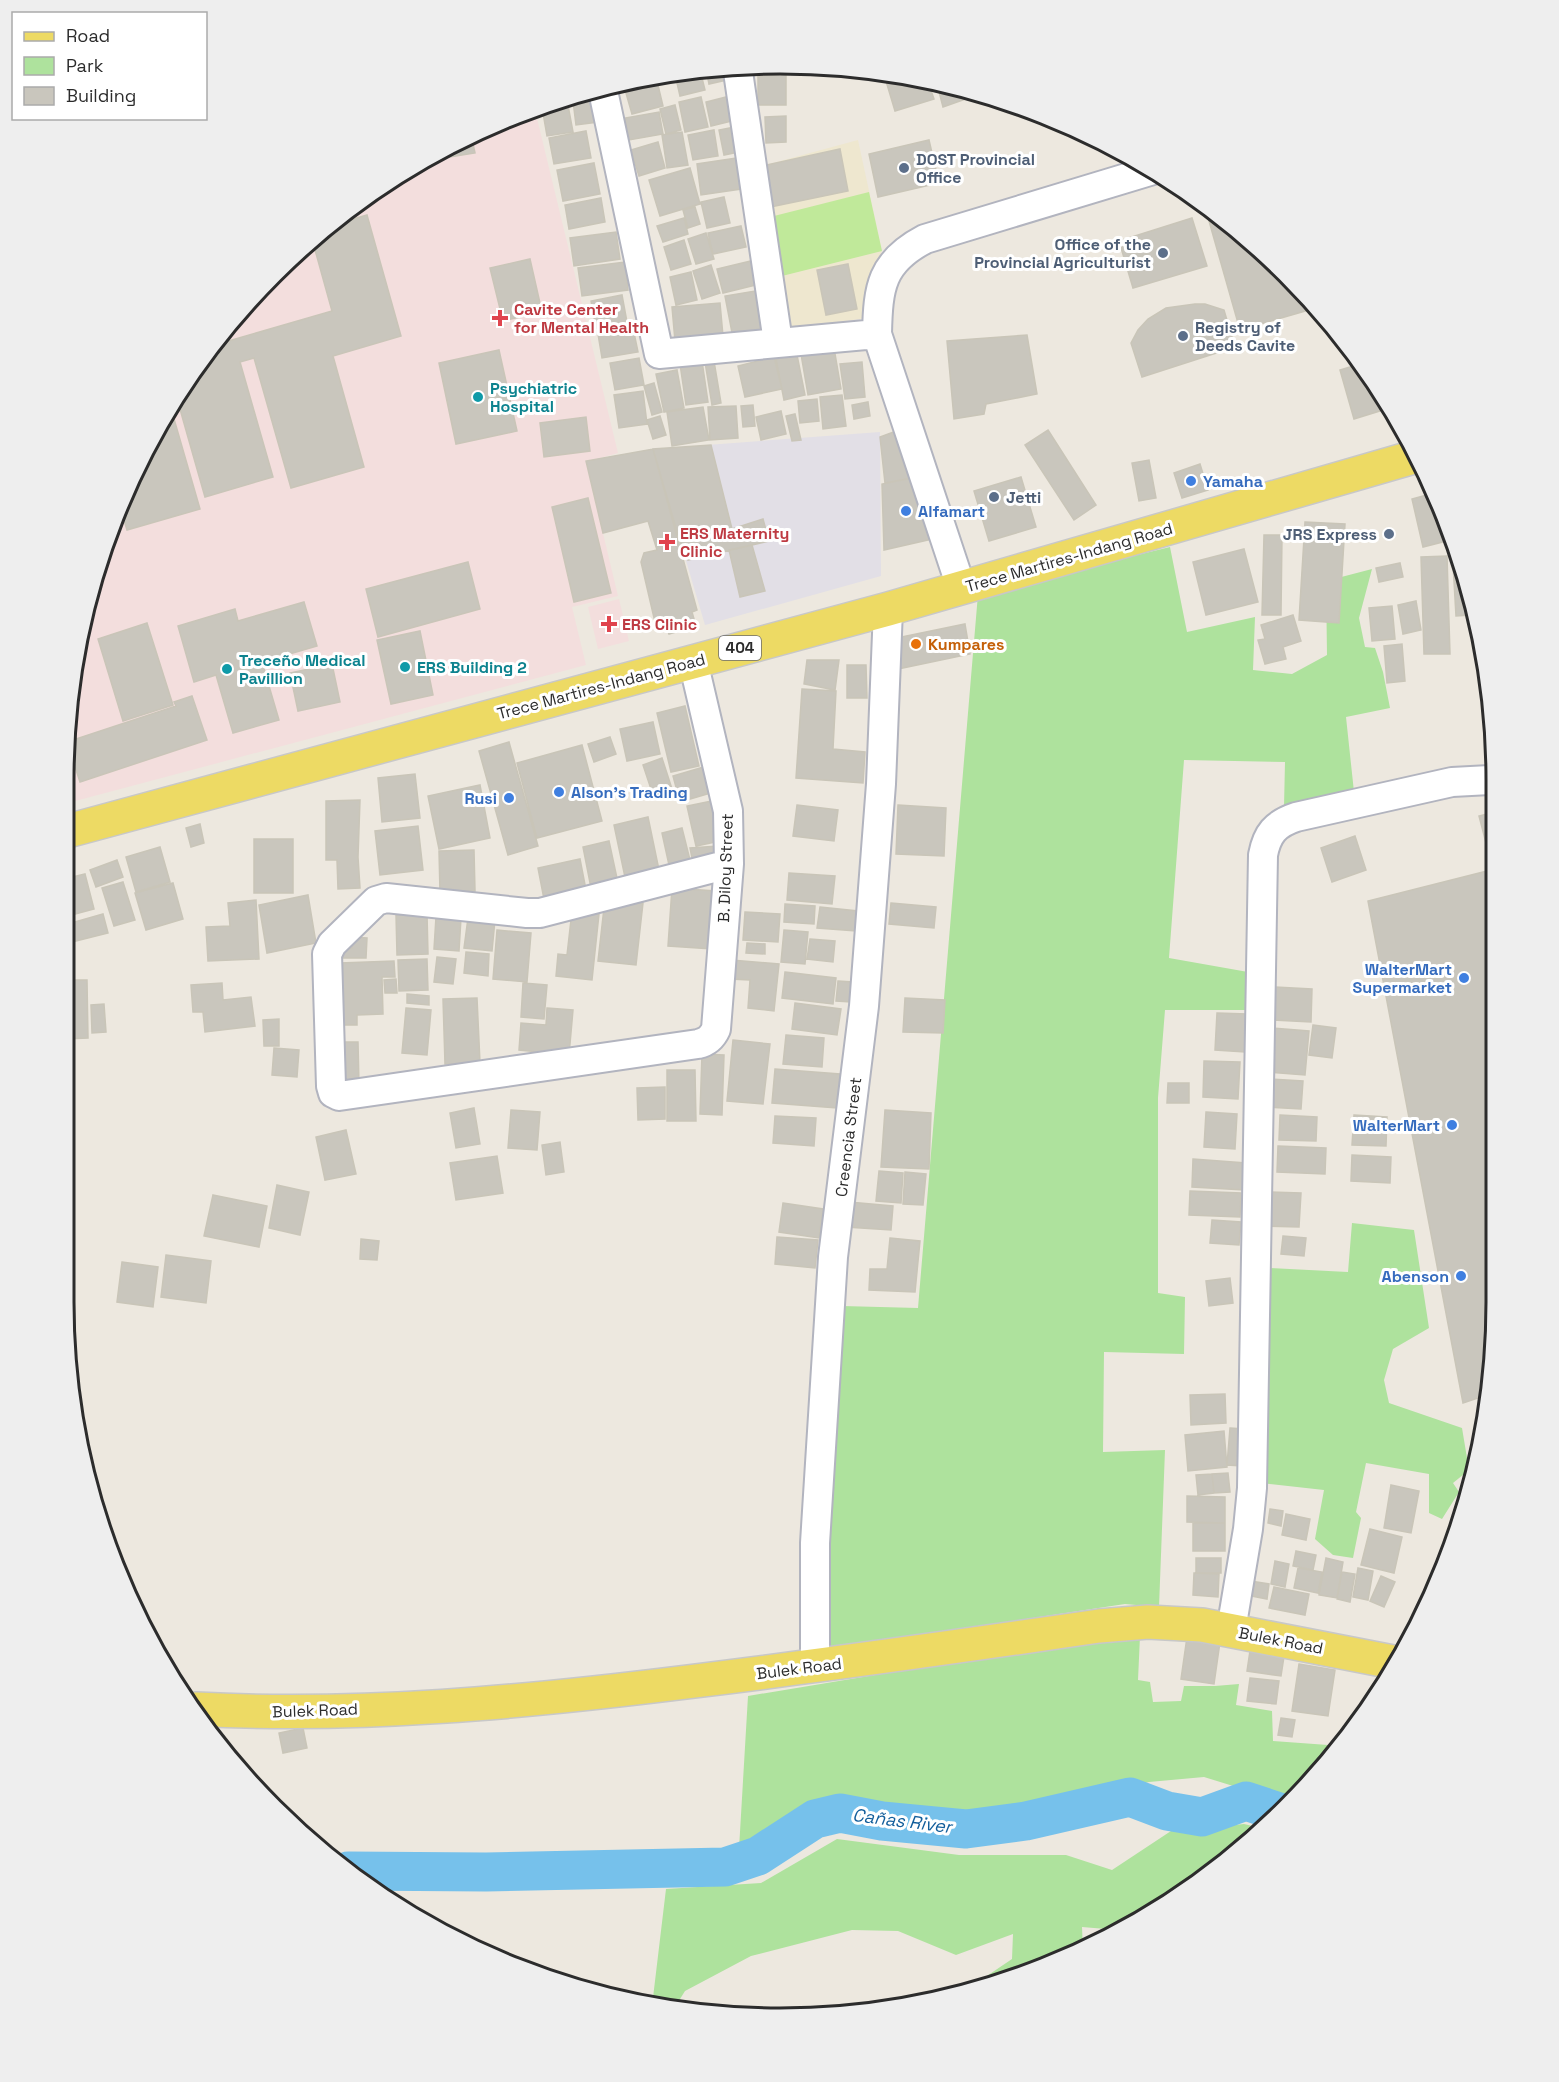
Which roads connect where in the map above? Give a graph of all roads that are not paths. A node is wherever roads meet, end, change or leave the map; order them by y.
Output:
1 (738, 75) edge
2 (604, 96) edge
3 (1141, 174) edge
4 (877, 334) junction
5 (778, 342) junction
6 (1408, 459) edge
7 (962, 587) junction
8 (888, 609) junction
9 (693, 661) junction
10 (1486, 780) edge
11 (74, 829) edge
12 (729, 864) junction
13 (1231, 1630) junction
14 (1388, 1661) edge
15 (815, 1667) junction
16 (202, 1709) edge

1 - 5 street
2 - 5 street
3 - 4 street
4 - 5 street
4 - 7 street
6 - 7 main road, Trece Martires-Indang Road / 404
7 - 8 main road, Trece Martires-Indang Road / 404
8 - 9 main road, Trece Martires-Indang Road / 404
8 - 15 street, Creencia Street
9 - 11 main road, Trece Martires-Indang Road / 404
9 - 12 street, B. Diloy Street
10 - 13 street
12 - 12 street, B. Diloy Street
13 - 14 main road, Bulek Road
13 - 15 main road, Bulek Road
15 - 16 main road, Bulek Road

